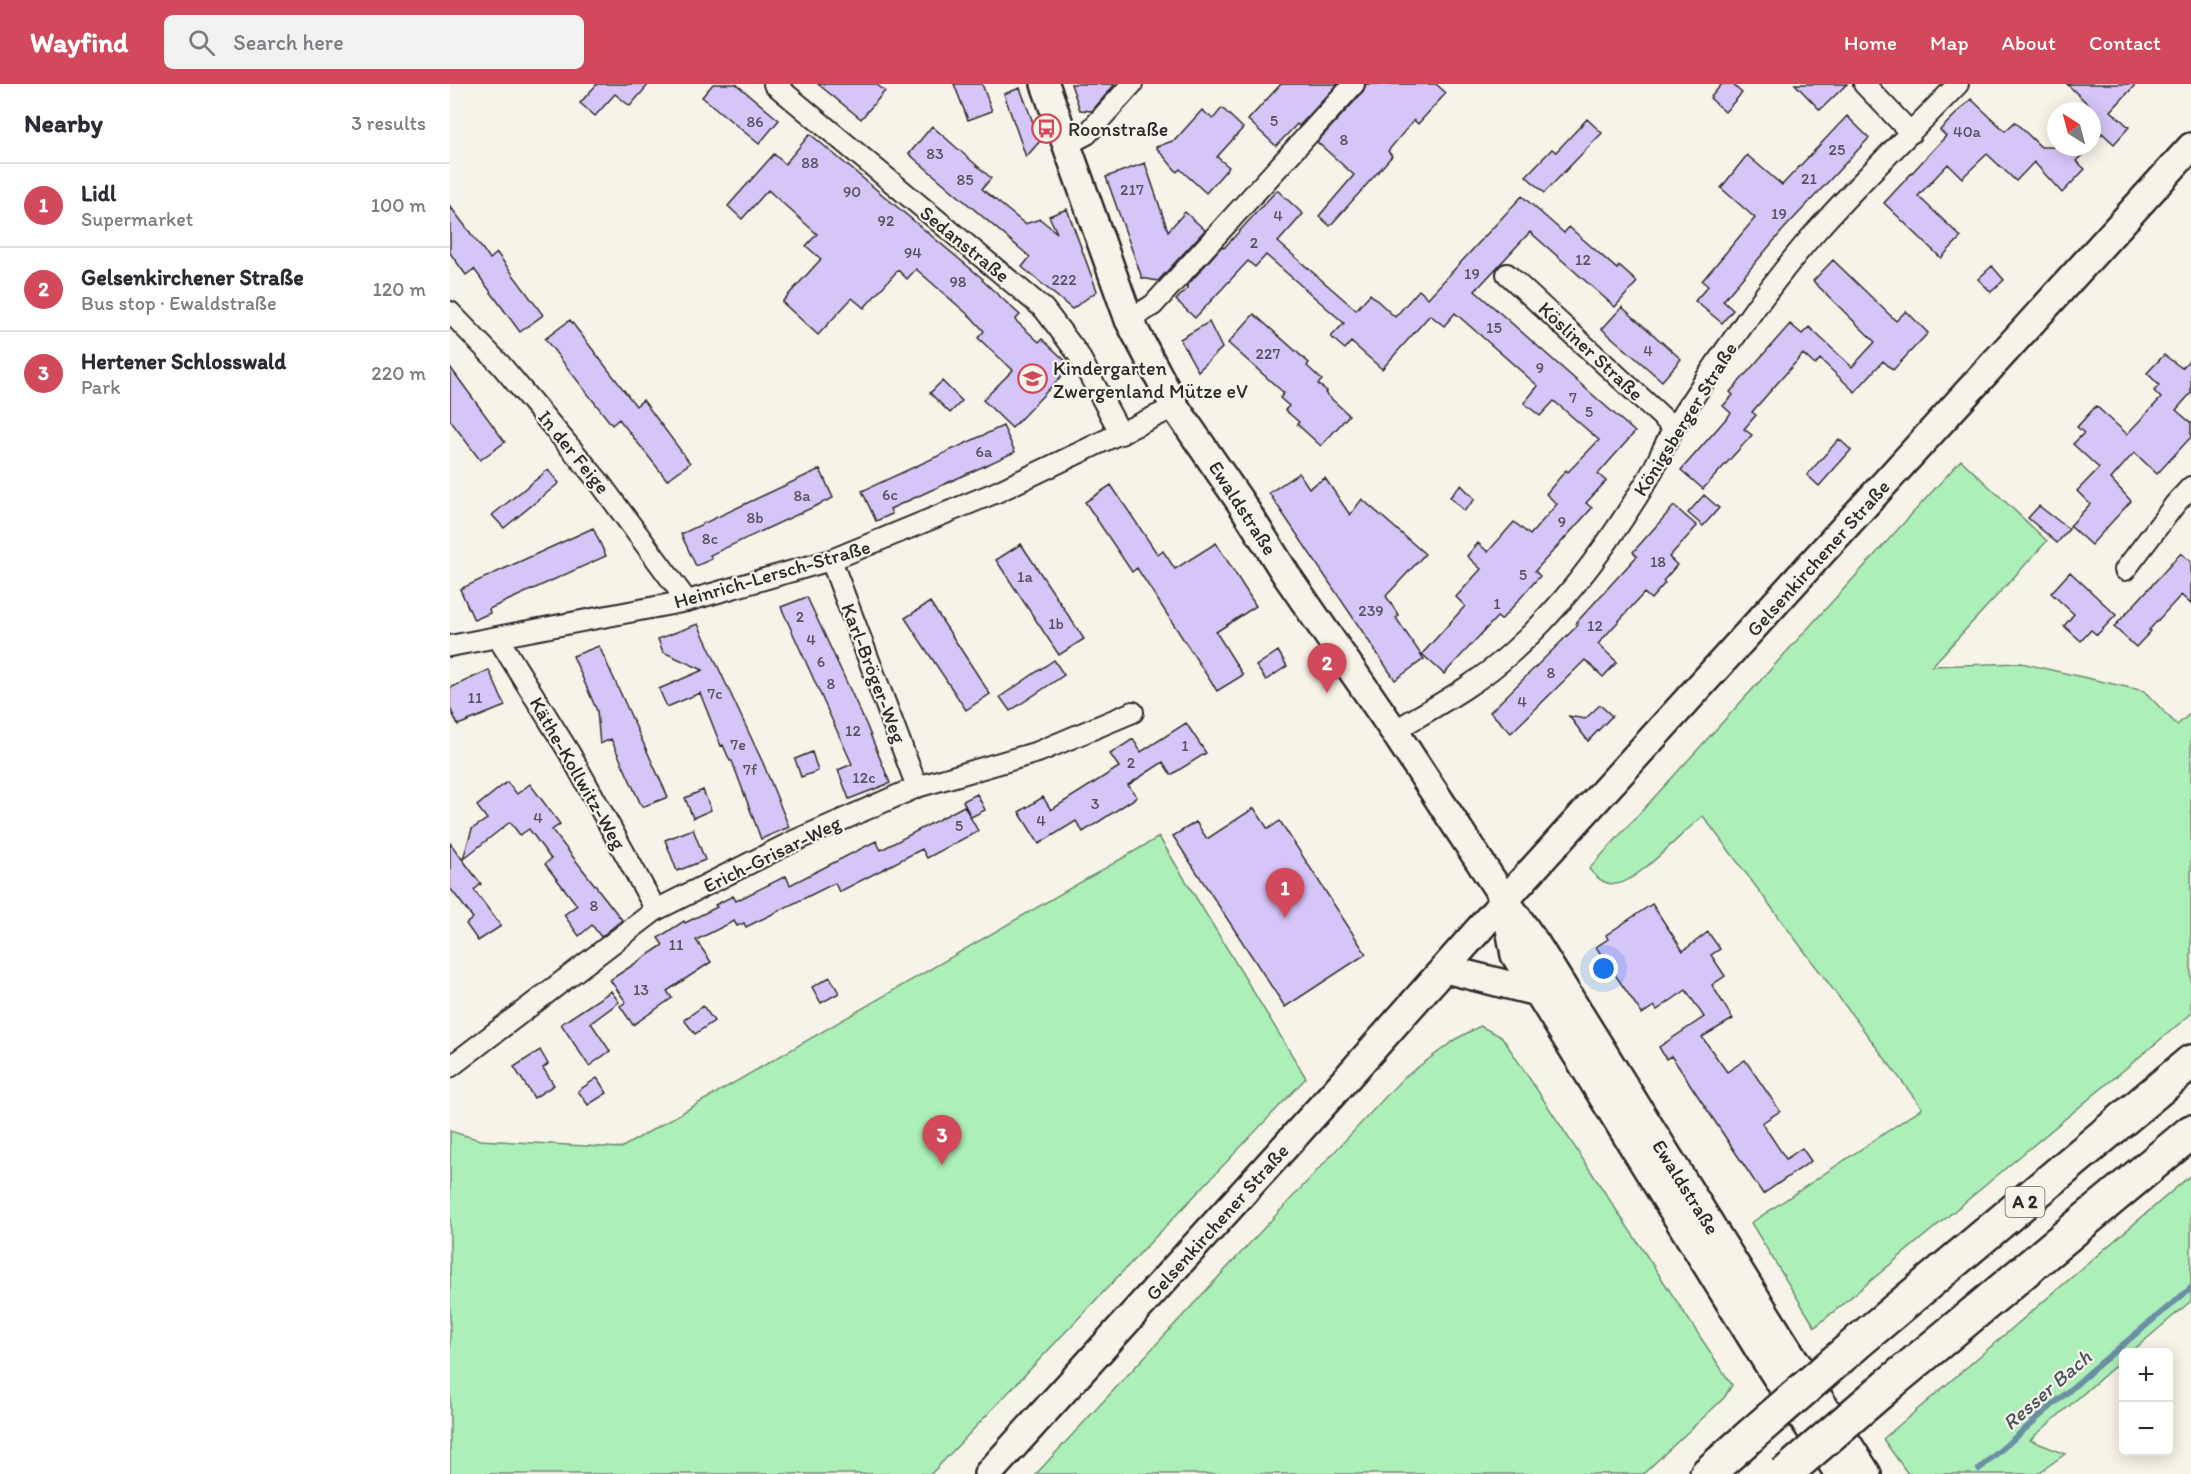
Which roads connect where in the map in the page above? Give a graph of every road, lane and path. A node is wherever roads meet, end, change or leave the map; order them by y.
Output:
1 (774, 84) edge
2 (1045, 84) edge
3 (1132, 84) edge
4 (1354, 84) edge
5 (1864, 84) edge
6 (1958, 84) edge
7 (1911, 133) junction
8 (1066, 146) junction
9 (2191, 147) edge
10 (1507, 274) dead end
11 (450, 312) edge
12 (1130, 320) junction
13 (1175, 406) junction
14 (1674, 428) junction
15 (1121, 434) junction
16 (2191, 487) edge
17 (831, 560) junction
18 (2125, 570) dead end
19 (687, 601) junction
20 (498, 638) junction
21 (450, 646) edge
22 (1132, 712) dead end
23 (1394, 732) junction
24 (916, 787) junction
25 (1505, 900) junction
26 (656, 910) junction
27 (1445, 969) junction
28 (1537, 992) junction
29 (2191, 1062) edge
30 (450, 1067) edge
31 (2191, 1132) edge
32 (988, 1474) edge
33 (1707, 1474) edge
34 (1785, 1474) edge
35 (1839, 1474) edge
36 (1868, 1474) edge

1 - 15 street, Sedanstraße
2 - 8 main road, Ewaldstraße
3 - 8 street
4 - 12 street
5 - 7 street
6 - 7 street, Königsberger Straße
7 - 14 street, Königsberger Straße
8 - 12 main road, Ewaldstraße
9 - 25 main road, Gelsenkirchener Straße
10 - 14 street, Kösliner Straße
11 - 19 street, In der Feige
12 - 13 main road, Ewaldstraße
13 - 15 street, Heinrich-Lersch-Straße
13 - 23 main road, Ewaldstraße
14 - 23 street, Königsberger Straße
15 - 17 street, Heinrich-Lersch-Straße
16 - 18 street
17 - 19 street, Heinrich-Lersch-Straße
17 - 24 street, Karl-Bröger-Weg
19 - 20 street, Heinrich-Lersch-Straße
20 - 21 street, Heinrich-Lersch-Straße
20 - 26 street, Käthe-Kollwitz-Weg
22 - 24 street, Erich-Grisar-Weg
23 - 25 main road, Ewaldstraße
24 - 26 street, Erich-Grisar-Weg
25 - 27 main road, Gelsenkirchener Straße
25 - 28 main road, Ewaldstraße
25 - 36 main road, Ewaldstraße
26 - 30 street, Erich-Grisar-Weg
27 - 28 main road
27 - 32 main road, Gelsenkirchener Straße
28 - 35 main road, Ewaldstraße
29 - 33 highway, A 2, bridge
31 - 34 highway, A 2, bridge

